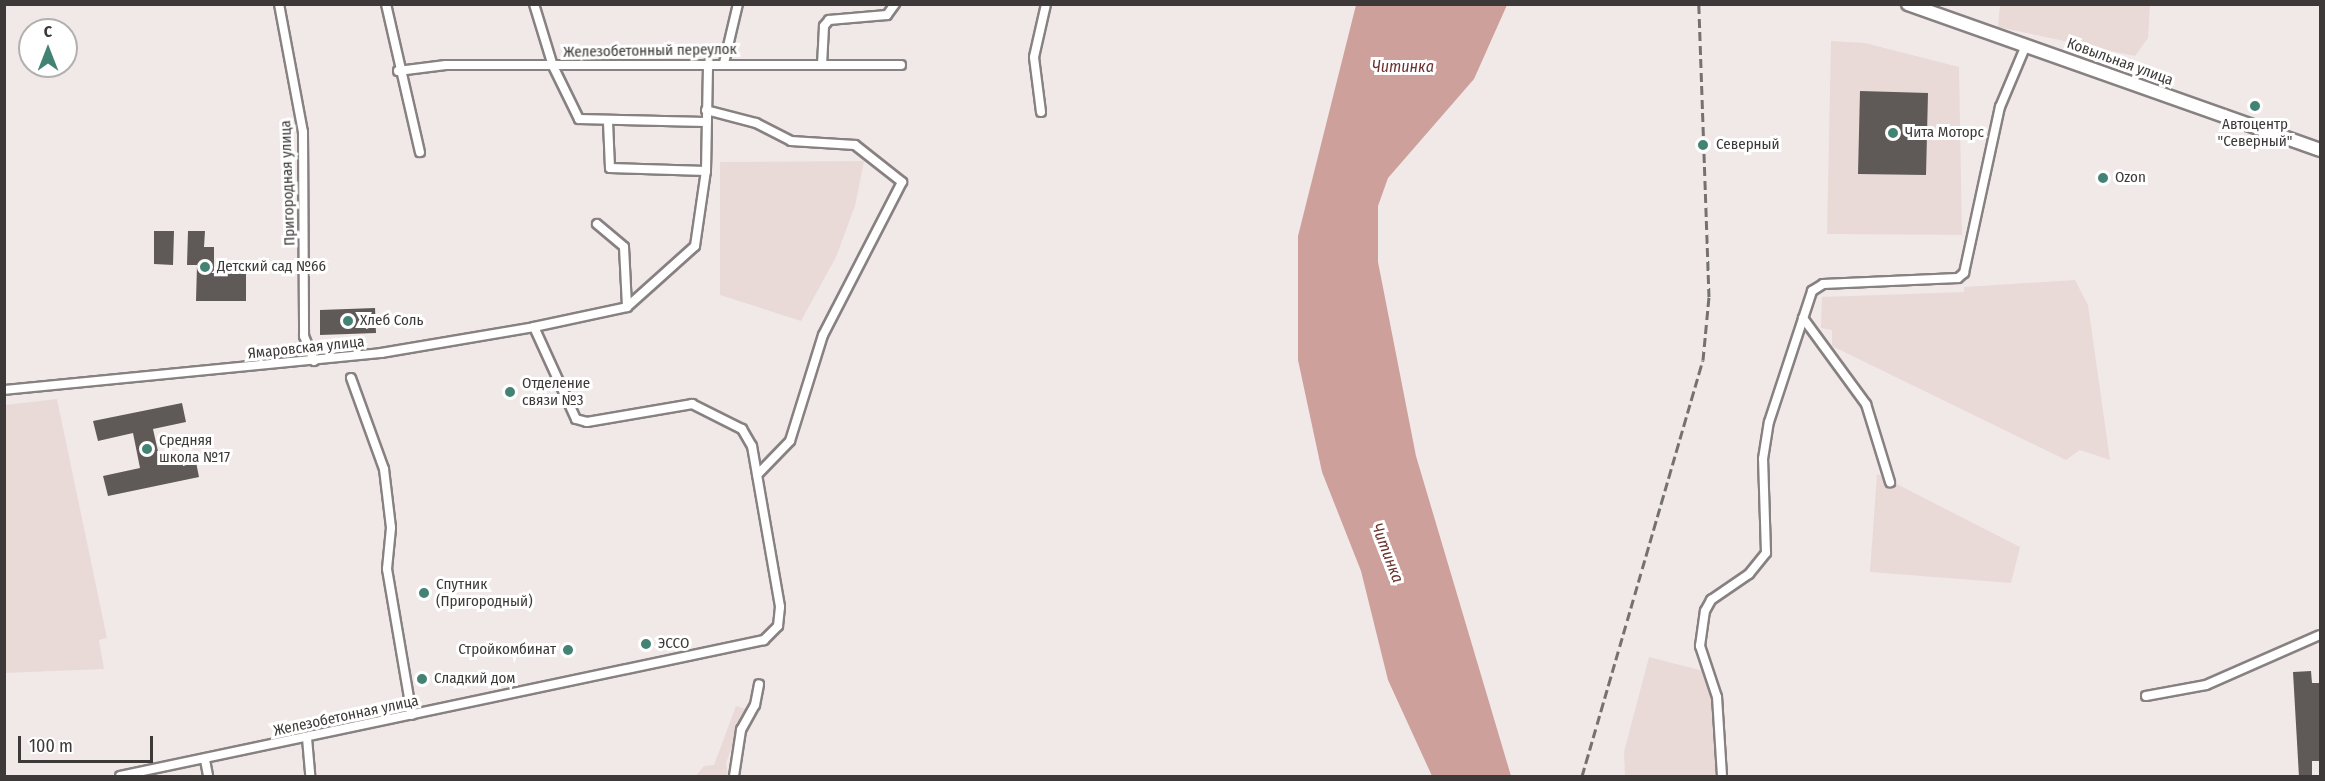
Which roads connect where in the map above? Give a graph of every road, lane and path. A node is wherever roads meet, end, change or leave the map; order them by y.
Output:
1 (279, 4) edge
2 (386, 4) edge
3 (534, 4) edge
4 (738, 4) edge
5 (895, 4) edge
6 (1046, 4) edge
7 (1908, 4) edge
8 (2026, 45) junction
9 (724, 63) junction
10 (708, 64) junction
11 (822, 65) junction
12 (901, 65) dead end
13 (553, 66) junction
14 (398, 71) junction
15 (706, 110) junction
16 (1041, 112) dead end
17 (608, 122) junction
18 (705, 122) junction
19 (2320, 150) edge
20 (420, 152) dead end
21 (706, 171) junction
22 (597, 224) dead end
23 (627, 307) junction
24 (1803, 318) junction
25 (534, 327) junction
26 (314, 361) junction
27 (351, 378) dead end
28 (4, 390) edge
29 (757, 475) junction
30 (1890, 482) dead end
31 (2320, 635) edge
32 (759, 684) dead end
33 (2146, 696) dead end
34 (412, 716) junction
35 (307, 738) junction
36 (205, 760) junction
37 (120, 777) edge
38 (208, 777) edge
39 (310, 777) edge
40 (734, 777) edge
41 (1722, 777) edge

1 - 26 street, Пригородная улица
2 - 14 street
3 - 13 street
4 - 9 street
5 - 11 street
6 - 16 street
7 - 8 main road, Ковыльная улица
8 - 19 main road, Ковыльная улица
8 - 24 street
9 - 10 street, Железобетонный переулок
9 - 11 street, Железобетонный переулок
10 - 13 street, Железобетонный переулок
10 - 15 street
11 - 12 street, Железобетонный переулок
13 - 14 street, Железобетонный переулок
13 - 17 street
14 - 20 street
15 - 18 street
15 - 29 street
17 - 18 street
17 - 21 street
18 - 21 street
21 - 23 street
22 - 23 street
23 - 25 street, Ямаровская улица
24 - 30 street
24 - 41 street
25 - 26 street, Ямаровская улица
25 - 29 street, Железобетонная улица
26 - 28 street, Ямаровская улица
27 - 34 street
29 - 34 street, Железобетонная улица
31 - 33 street
32 - 40 street
34 - 35 street, Железобетонная улица
35 - 36 street, Железобетонная улица
35 - 39 street
36 - 37 street, Железобетонная улица
36 - 38 street

